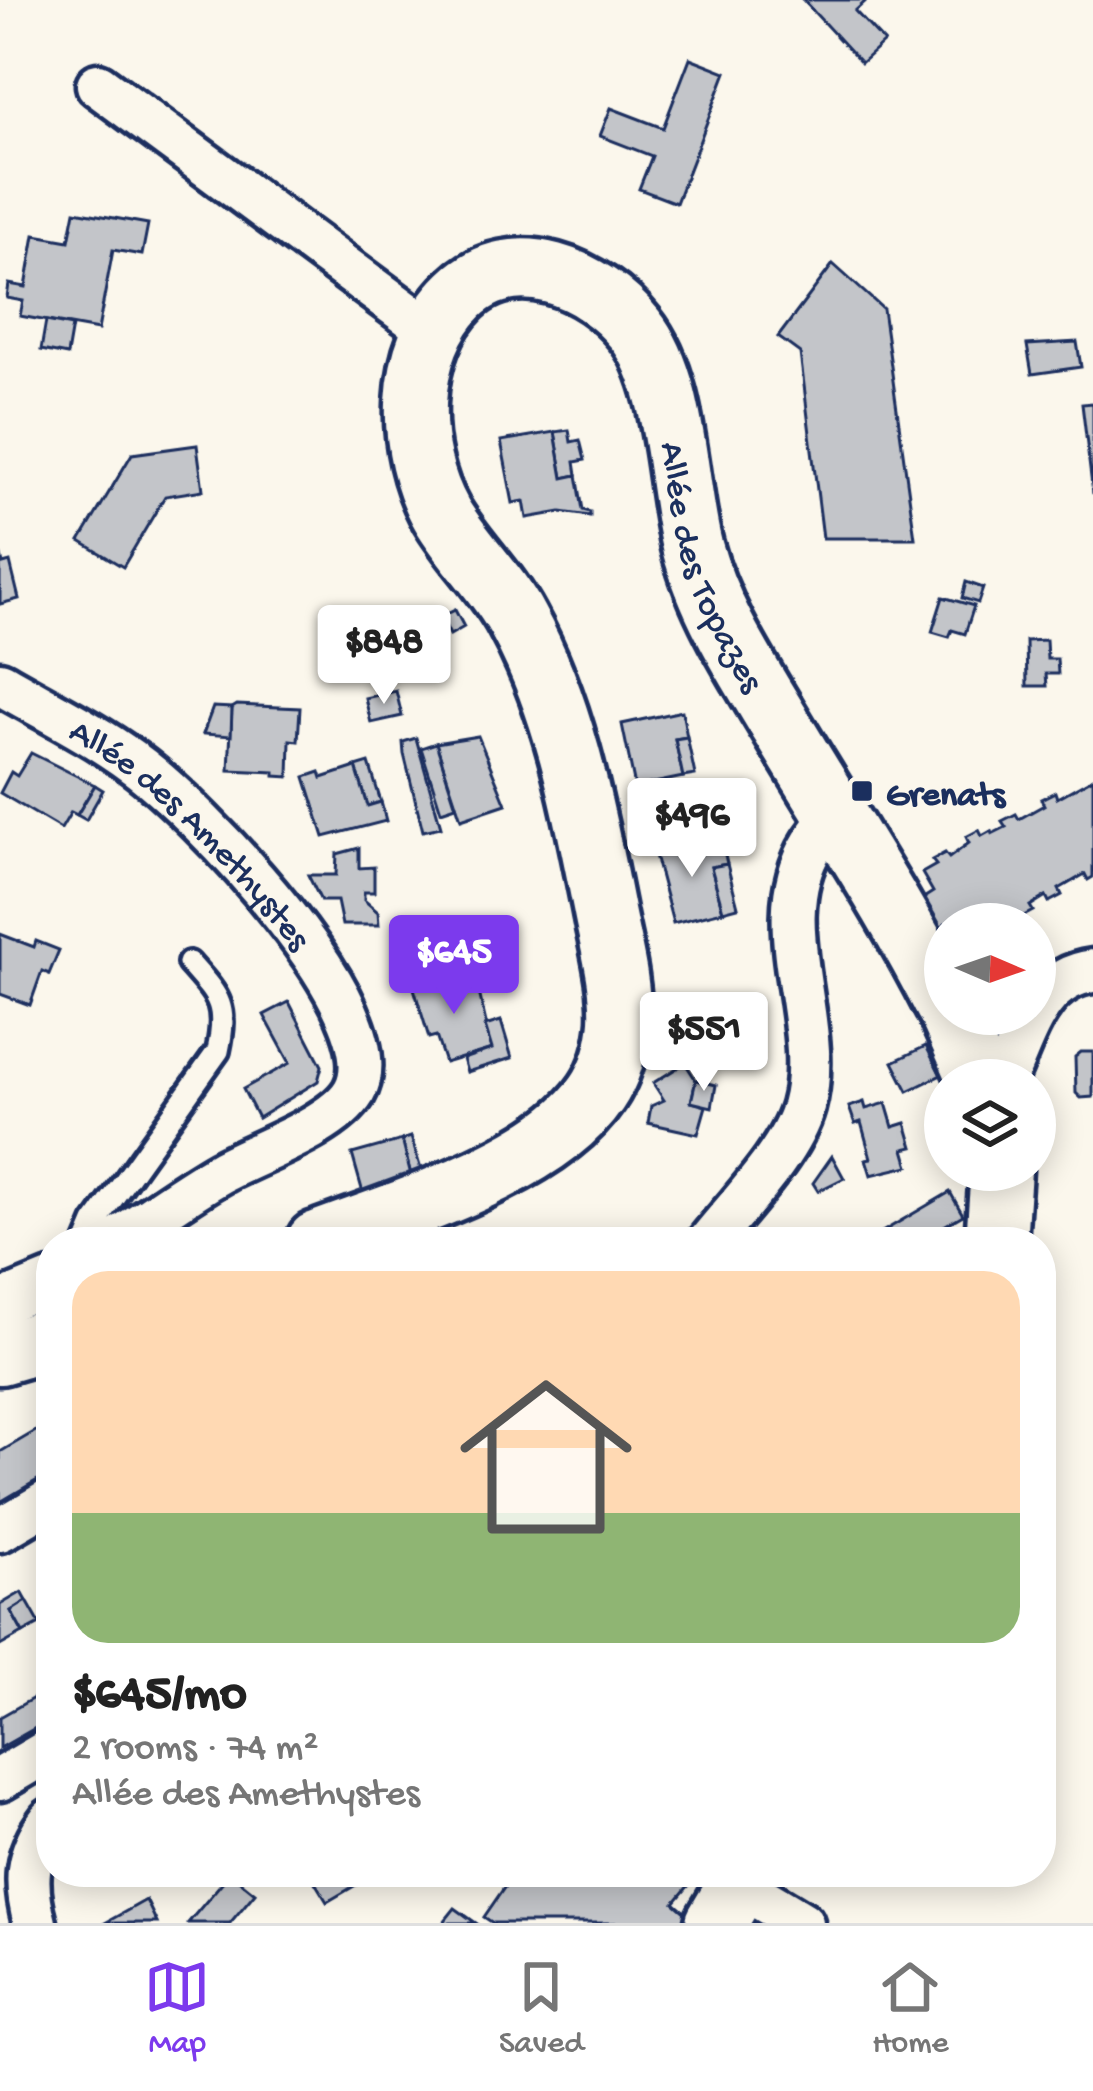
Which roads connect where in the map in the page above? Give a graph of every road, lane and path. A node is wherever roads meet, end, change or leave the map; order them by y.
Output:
1 (98, 85) dead end
2 (432, 332) junction
3 (0, 683) edge
4 (835, 815) junction
5 (189, 963) dead end
6 (924, 964) edge
7 (1093, 971) edge
8 (1014, 1059) edge
9 (1000, 1191) edge
10 (93, 1227) edge
11 (136, 1227) edge
12 (382, 1227) edge
13 (721, 1227) edge
14 (997, 1227) edge
15 (36, 1288) edge
16 (0, 1303) edge
17 (36, 1343) edge
18 (0, 1354) edge
19 (36, 1509) edge
20 (0, 1530) edge
21 (36, 1758) edge
22 (0, 1779) edge
23 (36, 1840) edge
24 (733, 1893) edge
25 (35, 1923) edge
26 (802, 1923) edge

1 - 2 street
2 - 4 main road, Allée des Topazes
2 - 12 main road, Allée des Topazes
3 - 11 street, Allée des Amethystes
4 - 6 main road, Allée des Topazes
4 - 13 street
5 - 10 lane
7 - 8 street
9 - 14 main road
15 - 16 street
17 - 18 main road
19 - 20 street
21 - 22 street
23 - 25 street
24 - 26 street

